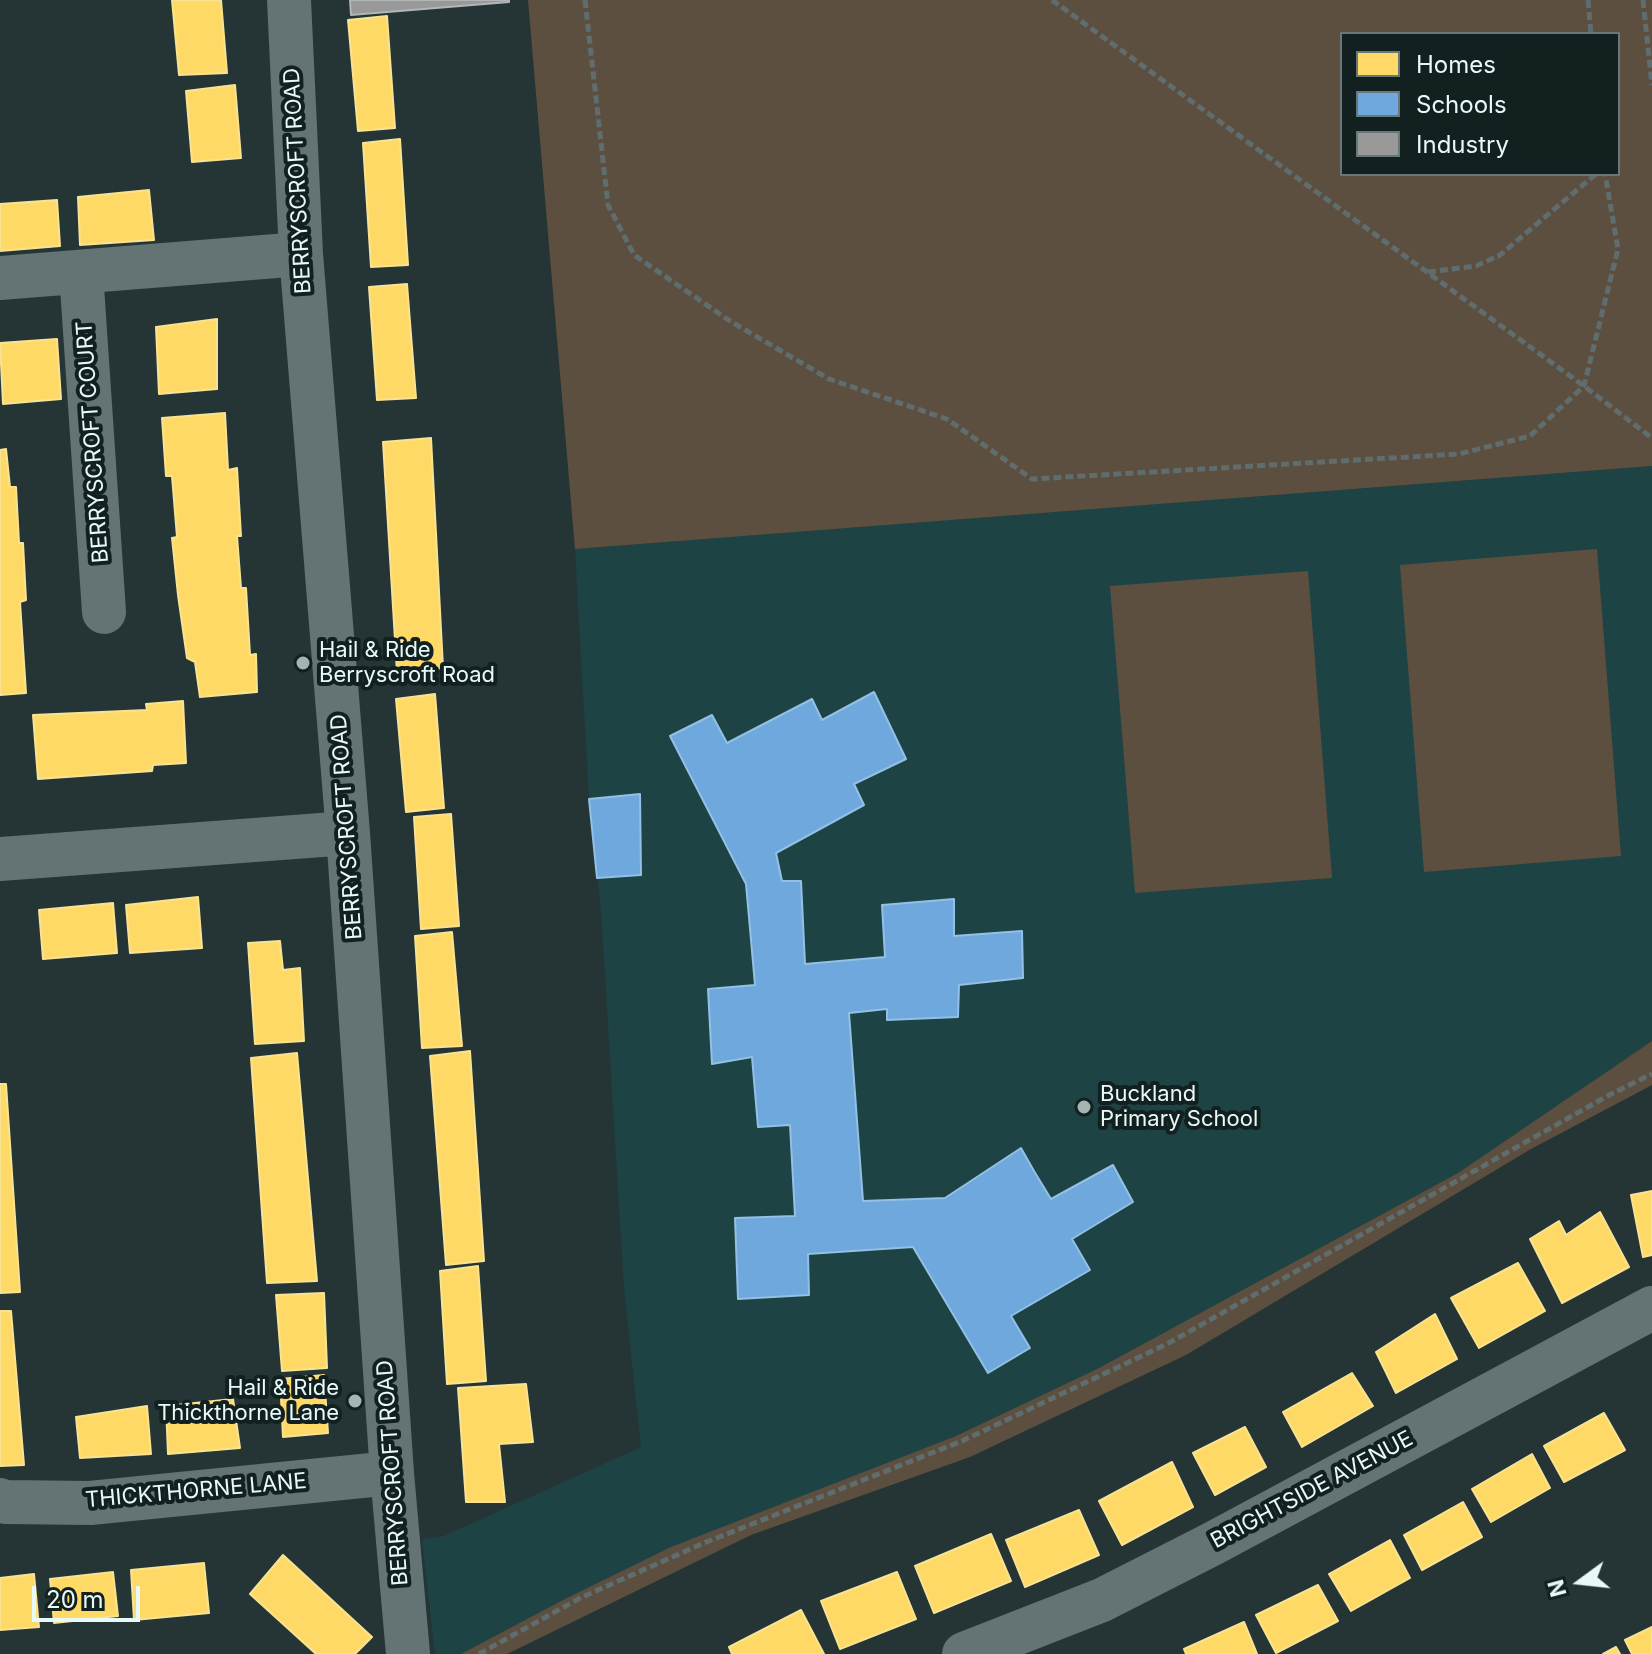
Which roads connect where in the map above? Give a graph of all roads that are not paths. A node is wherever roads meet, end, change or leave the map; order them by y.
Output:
1 (289, 0) edge
2 (301, 254) junction
3 (81, 272) junction
4 (0, 278) edge
5 (104, 612) dead end
6 (348, 833) junction
7 (0, 859) edge
8 (1652, 1308) edge
9 (392, 1473) junction
10 (0, 1500) edge
11 (408, 1654) edge
12 (964, 1654) edge

1 - 2 street, BERRYSCROFT ROAD
2 - 3 street
2 - 6 street, BERRYSCROFT ROAD
3 - 4 street
3 - 5 street, BERRYSCROFT COURT
6 - 7 street
6 - 9 street, BERRYSCROFT ROAD
8 - 12 street, BRIGHTSIDE AVENUE
9 - 10 street, THICKTHORNE LANE
9 - 11 street, BERRYSCROFT ROAD

